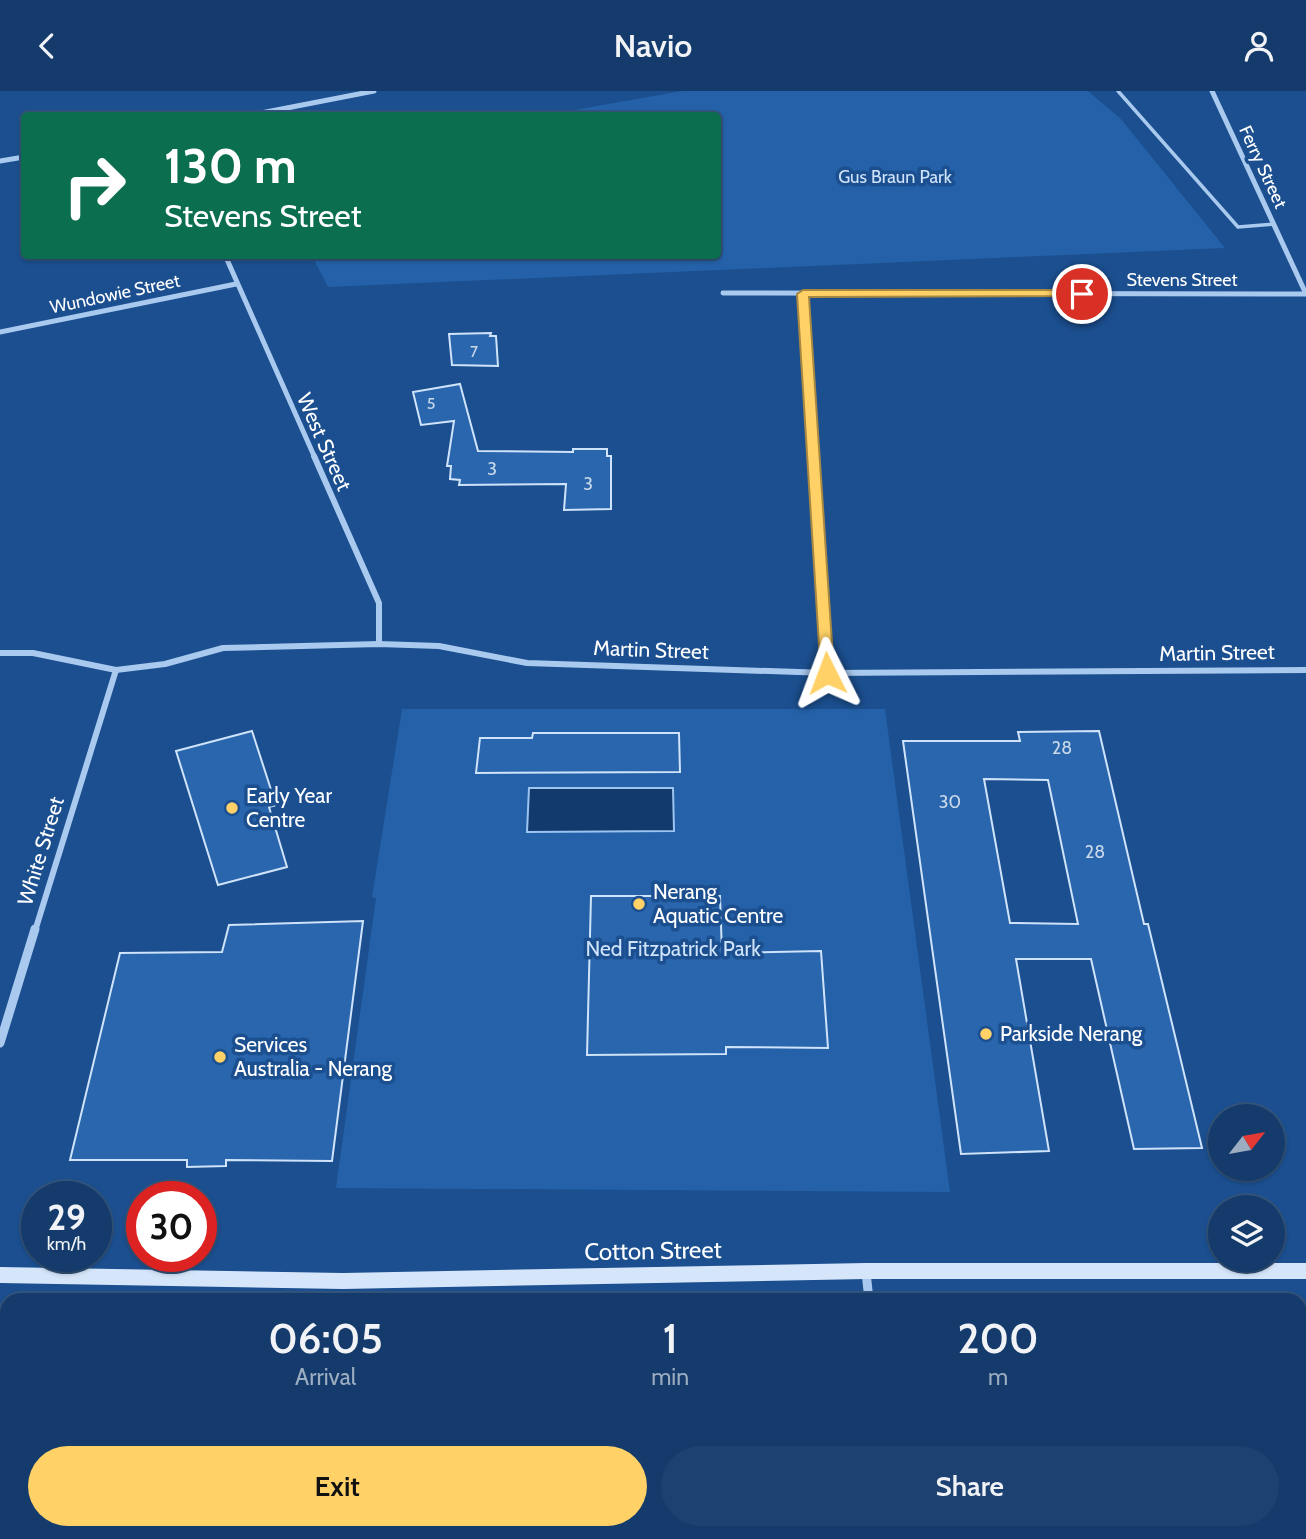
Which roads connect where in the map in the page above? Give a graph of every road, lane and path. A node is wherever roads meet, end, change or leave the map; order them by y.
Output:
1 (374, 91) edge
2 (1118, 91) edge
3 (1212, 91) edge
4 (266, 112) edge
5 (21, 158) edge
6 (0, 161) edge
7 (1274, 224) junction
8 (227, 259) edge
9 (236, 284) junction
10 (723, 293) dead end
11 (803, 294) junction
12 (1306, 294) edge
13 (0, 332) edge
14 (379, 644) junction
15 (0, 653) edge
16 (116, 670) junction
17 (1306, 670) edge
18 (827, 673) junction
19 (0, 1043) edge
20 (866, 1271) junction
21 (1306, 1271) edge
22 (0, 1275) edge
23 (868, 1293) edge

1 - 4 street
2 - 7 lane
3 - 7 street, Ferry Street
5 - 6 street
7 - 12 street, Ferry Street
8 - 9 street, West Street
9 - 13 street, Wundowie Street
9 - 14 street, West Street
10 - 11 street, Stevens Street
11 - 12 street, Stevens Street
11 - 18 street
14 - 16 street, Martin Street
14 - 18 street, Martin Street
15 - 16 street, Martin Street
16 - 19 street, White Street
17 - 18 street, Martin Street
20 - 21 street, Cotton Street
20 - 22 street, Cotton Street
20 - 23 street

